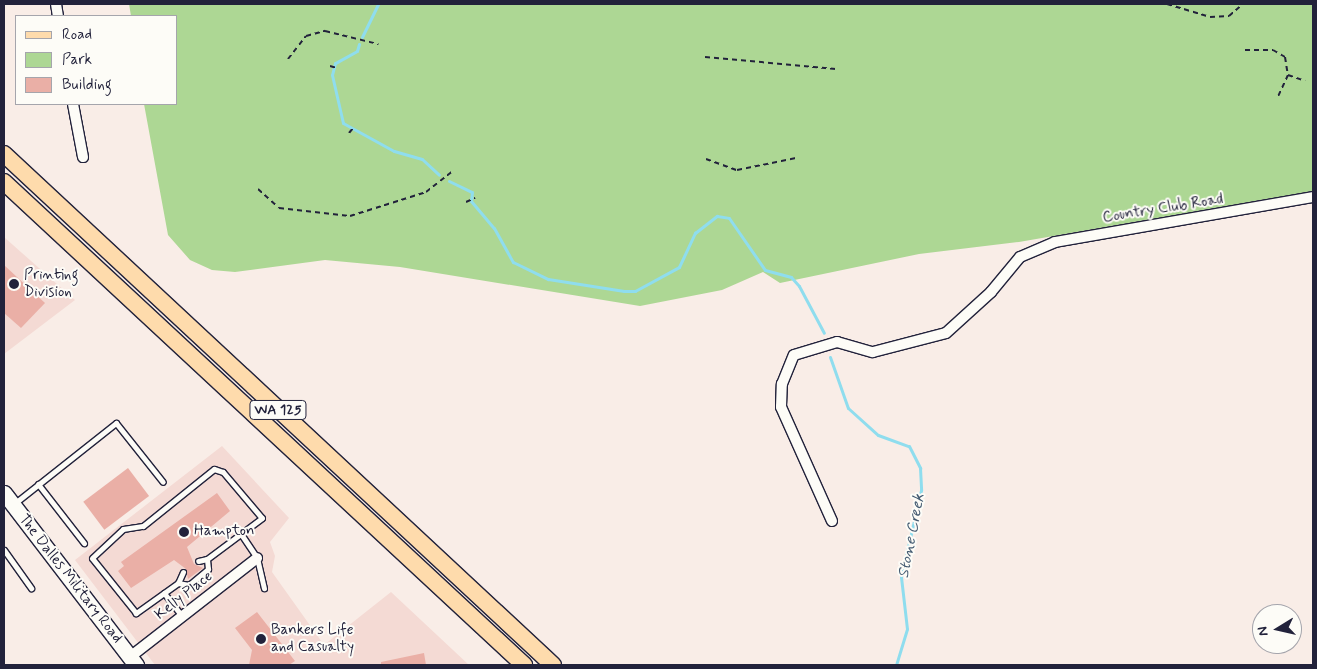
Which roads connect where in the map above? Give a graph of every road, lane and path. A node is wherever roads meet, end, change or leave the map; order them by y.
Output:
1 (1167, 4) edge
2 (1243, 4) edge
3 (378, 44) dead end
4 (1245, 50) dead end
5 (705, 56) dead end
6 (288, 58) dead end
7 (330, 66) dead end
8 (337, 68) dead end
9 (838, 69) dead end
10 (1288, 75) junction
11 (1305, 80) dead end
12 (1278, 96) dead end
13 (73, 105) edge
14 (353, 128) dead end
15 (349, 133) dead end
16 (4, 154) edge
17 (82, 157) dead end
18 (796, 158) dead end
19 (706, 159) dead end
20 (454, 170) dead end
21 (4, 182) edge
22 (258, 189) dead end
23 (1313, 197) edge
24 (475, 198) dead end
25 (466, 202) dead end
26 (162, 482) dead end
27 (38, 484) junction
28 (8, 499) edge
29 (832, 521) dead end
30 (241, 534) junction
31 (84, 543) dead end
32 (4, 550) edge
33 (257, 558) junction
34 (208, 559) junction
35 (198, 561) dead end
36 (183, 572) dead end
37 (178, 583) junction
38 (31, 588) dead end
39 (264, 588) dead end
40 (164, 593) junction
41 (182, 616) junction
42 (133, 661) edge
43 (524, 665) edge
44 (552, 665) edge

1 - 2 path
3 - 6 path
4 - 10 path
5 - 9 path
7 - 8 path
10 - 11 path
10 - 12 path
13 - 17 street
14 - 15 path
16 - 44 main road, WA 125
18 - 19 path
20 - 22 path
21 - 43 main road, WA 125
23 - 29 street, Country Club Road
24 - 25 path
26 - 27 lane
27 - 28 lane
27 - 31 lane
28 - 42 main road, The Dalles Military Road
30 - 33 lane
30 - 34 lane
30 - 40 lane
32 - 38 lane
33 - 39 lane
33 - 41 street, Kelly Place
34 - 35 lane
34 - 37 lane
36 - 37 lane
37 - 40 lane
40 - 41 lane
41 - 42 street, Kelly Place

